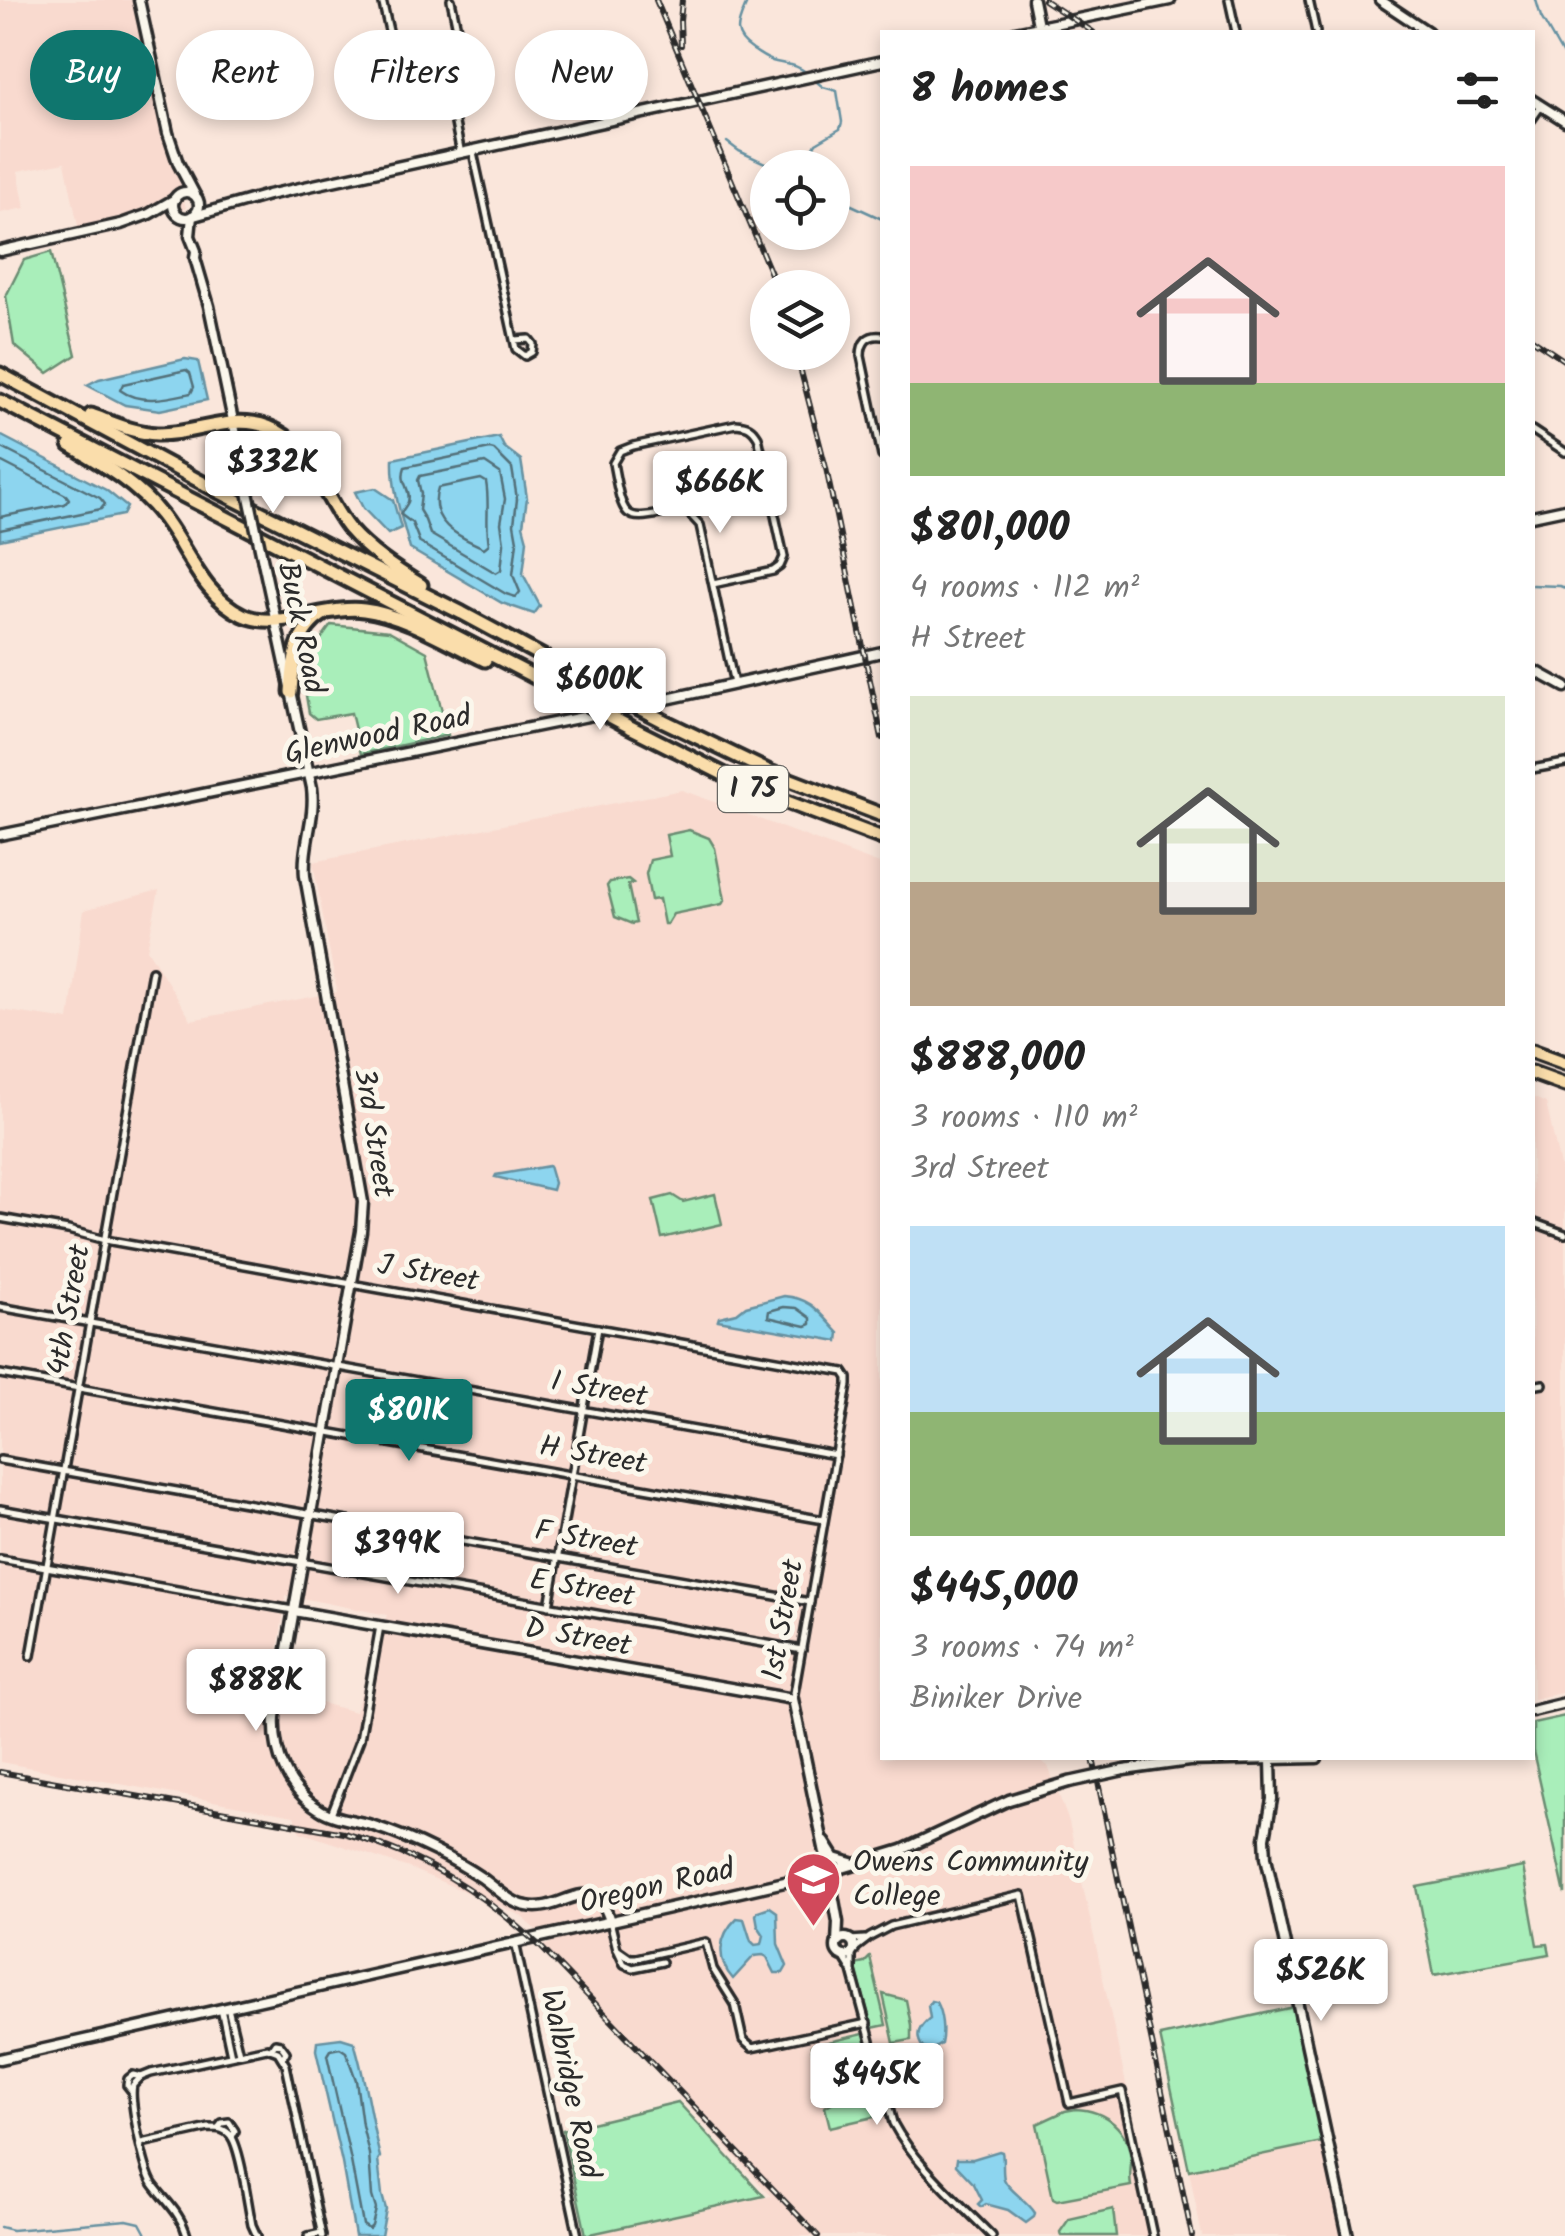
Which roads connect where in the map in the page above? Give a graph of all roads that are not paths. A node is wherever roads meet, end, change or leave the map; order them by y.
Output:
1 (140, 0) edge
2 (382, 0) edge
3 (450, 0) edge
4 (1033, 0) edge
5 (1170, 0) edge
6 (1229, 0) edge
7 (1309, 0) edge
8 (1380, 0) edge
9 (389, 30) edge
10 (456, 30) edge
11 (1039, 30) edge
12 (1236, 30) edge
13 (1316, 30) edge
14 (1425, 30) edge
15 (880, 61) edge
16 (1537, 103) edge
17 (455, 120) edge
18 (1565, 121) edge
19 (473, 152) junction
20 (462, 154) junction
21 (178, 163) junction
22 (177, 197) junction
23 (197, 198) junction
24 (219, 207) junction
25 (153, 212) junction
26 (178, 215) junction
27 (193, 216) junction
28 (0, 251) edge
29 (195, 258) junction
30 (880, 336) edge
31 (514, 340) dead end
32 (0, 374) edge
33 (43, 396) junction
34 (0, 404) edge
35 (234, 421) junction
36 (1535, 432) edge
37 (880, 447) edge
38 (1565, 452) edge
39 (1565, 509) edge
40 (1535, 515) edge
41 (713, 584) junction
42 (331, 611) junction
43 (462, 613) junction
44 (275, 620) junction
45 (880, 652) edge
46 (1535, 671) edge
47 (734, 684) junction
48 (1565, 687) edge
49 (557, 688) junction
50 (291, 692) junction
51 (1565, 763) edge
52 (1535, 768) edge
53 (309, 773) junction
54 (880, 814) edge
55 (0, 836) edge
56 (880, 837) edge
57 (152, 971) dead end
58 (1535, 1052) edge
59 (1565, 1063) edge
60 (1535, 1074) edge
61 (1565, 1085) edge
62 (0, 1218) edge
63 (1535, 1223) edge
64 (1565, 1234) edge
65 (105, 1240) junction
66 (351, 1284) junction
67 (0, 1307) edge
68 (90, 1323) junction
69 (598, 1328) junction
70 (336, 1366) junction
71 (0, 1374) edge
72 (846, 1376) joint
73 (1543, 1384) dead end
74 (1535, 1385) edge
75 (78, 1388) junction
76 (584, 1410) junction
77 (325, 1432) junction
78 (836, 1455) junction
79 (0, 1460) edge
80 (64, 1471) junction
81 (572, 1475) junction
82 (0, 1509) edge
83 (310, 1514) junction
84 (56, 1518) junction
85 (824, 1520) junction
86 (558, 1558) junction
87 (0, 1559) edge
88 (302, 1562) junction
89 (47, 1568) junction
90 (810, 1602) junction
91 (549, 1606) junction
92 (294, 1611) junction
93 (380, 1626) junction
94 (802, 1650) junction
95 (31, 1656) dead end
96 (793, 1699) junction
97 (1565, 1703) edge
98 (1535, 1709) edge
99 (1271, 1760) joint
100 (332, 1814) junction
101 (822, 1836) junction
102 (856, 1864) junction
103 (830, 1872) junction
104 (610, 1921) junction
105 (838, 1922) junction
106 (868, 1938) junction
107 (848, 1940) junction
108 (515, 1942) junction
109 (838, 1943) junction
110 (617, 1949) junction
111 (849, 1953) junction
112 (662, 1962) dead end
113 (225, 2008) junction
114 (867, 2022) junction
115 (235, 2054) junction
116 (0, 2059) edge
117 (141, 2144) junction
118 (322, 2235) edge
119 (187, 2236) edge
120 (257, 2236) edge
121 (308, 2236) edge
122 (578, 2236) edge
123 (992, 2236) edge
124 (1154, 2236) edge
125 (1348, 2236) edge

1 - 21 street
2 - 9 street
3 - 10 street
4 - 11 street
5 - 11 street
6 - 12 street
7 - 13 street
8 - 14 street
15 - 19 street
16 - 18 street
17 - 20 street
19 - 20 street
19 - 31 street
20 - 24 street
21 - 22 street
21 - 23 street
22 - 23 street
22 - 25 street
22 - 26 street
23 - 24 street
23 - 27 street
24 - 27 street
25 - 26 street
25 - 28 street
26 - 27 street
26 - 29 street, Buck Road
27 - 29 street, Buck Road
29 - 35 street, Buck Road
30 - 37 street
32 - 33 highway, I 75
33 - 35 highway
33 - 43 highway, I 75
34 - 44 highway
34 - 49 highway, I 75
35 - 43 highway
35 - 44 street, Buck Road, bridge
36 - 38 street
39 - 40 street
41 - 41 street
41 - 47 street
42 - 44 highway
42 - 49 highway
42 - 50 highway
43 - 54 highway, I 75, bridge
44 - 50 street, Buck Road
45 - 47 street, Glenwood Road
46 - 48 street
47 - 53 street, Glenwood Road
49 - 56 highway, I 75, bridge
50 - 53 street, Buck Road
51 - 52 street
53 - 55 street, Glenwood Road
53 - 66 street, 3rd Street
57 - 65 street, 4th Street
58 - 59 highway
60 - 61 highway
62 - 65 street, J Street
63 - 64 street
65 - 66 street, J Street
65 - 68 street, 4th Street
66 - 69 street, J Street
66 - 70 street, 3rd Street
67 - 68 street, I Street
68 - 70 street, I Street
68 - 75 street, 4th Street
69 - 72 street, J Street
69 - 76 street
70 - 76 street, I Street
70 - 77 street, 3rd Street
71 - 75 street, H Street
72 - 78 street, 1st Street
73 - 74 street
75 - 77 street, H Street
75 - 80 street, 4th Street
76 - 78 street, I Street
76 - 81 street
77 - 81 street, H Street
77 - 83 street, 3rd Street
78 - 85 street, 1st Street
79 - 80 street, F Street
80 - 83 street, F Street
80 - 84 street, 4th Street
81 - 85 street, H Street
81 - 86 street
82 - 84 street, E Street
83 - 86 street, F Street
83 - 88 street, 3rd Street
84 - 88 street, E Street
84 - 89 street, 4th Street
85 - 90 street, 1st Street
86 - 90 street, F Street
86 - 91 street
87 - 89 street, D Street
88 - 91 street, E Street
88 - 92 street, 3rd Street
89 - 92 street, D Street
89 - 95 street, 4th Street
90 - 94 street, 1st Street
91 - 94 street, E Street
92 - 93 street, D Street
92 - 100 street, 3rd Street
93 - 96 street, D Street
93 - 100 street
94 - 96 street, 1st Street
96 - 101 street, 1st Street
97 - 98 street
99 - 102 street, Oregon Road, bridge
99 - 125 street
100 - 104 street, 3rd Street
101 - 102 street
101 - 103 street, 1st Street
102 - 103 street, Oregon Road
103 - 104 street, Oregon Road
103 - 105 street, 1st Street
104 - 108 street, Oregon Road
104 - 110 street
105 - 107 street
105 - 109 street
106 - 107 street
106 - 111 street
106 - 124 street
107 - 109 street
107 - 111 street
108 - 113 street, Oregon Road
108 - 122 street, Walbridge Road
109 - 111 street
110 - 112 street
110 - 114 street
111 - 114 street
113 - 115 street
113 - 116 street, Oregon Road
114 - 123 street
115 - 117 street
115 - 118 street
117 - 119 street
117 - 120 street
118 - 121 street

